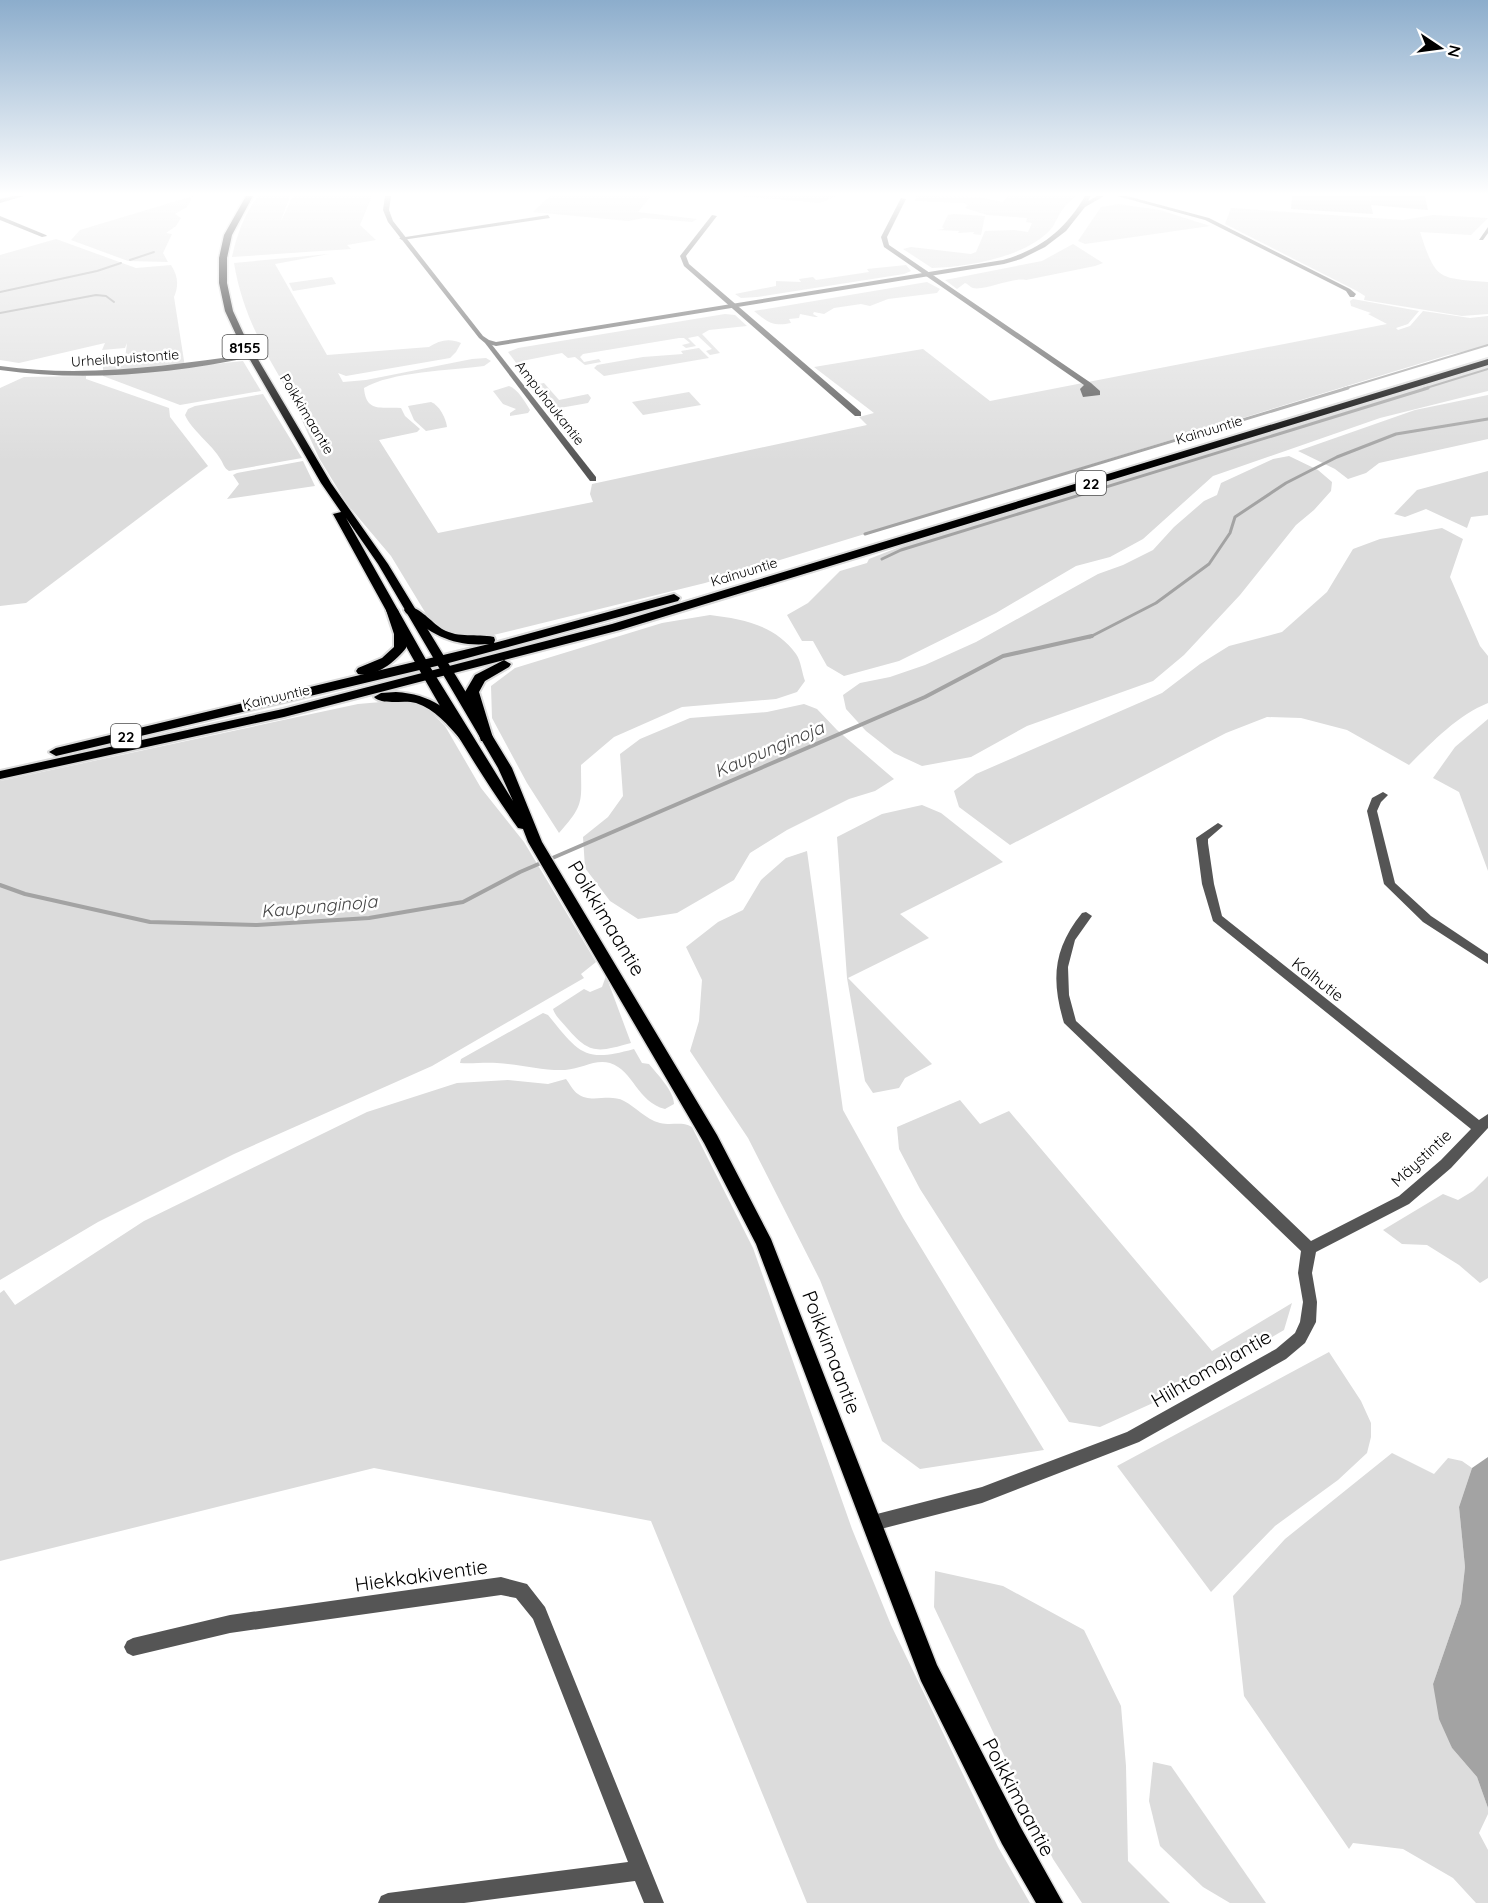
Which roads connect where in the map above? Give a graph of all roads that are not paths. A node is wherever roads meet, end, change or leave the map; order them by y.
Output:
1 (223, 285) edge
2 (440, 285) edge
3 (709, 285) edge
4 (870, 285) edge
5 (944, 285) edge
6 (1338, 285) edge
7 (1352, 296) dead end
8 (735, 307) junction
9 (487, 342) junction
10 (1488, 353) edge
11 (250, 356) junction
12 (1488, 362) edge
13 (0, 368) edge
14 (1088, 385) dead end
15 (858, 414) dead end
16 (593, 479) dead end
17 (327, 486) junction
18 (392, 610) junction
19 (410, 610) junction
20 (610, 615) junction
21 (586, 635) junction
22 (444, 666) junction
23 (426, 671) junction
24 (252, 713) junction
25 (466, 737) junction
26 (486, 738) junction
27 (0, 764) edge
28 (0, 775) edge
29 (1383, 795) dead end
30 (1218, 826) dead end
31 (534, 839) junction
32 (1086, 916) dead end
33 (1488, 960) edge
34 (1483, 1123) edge
35 (1309, 1249) junction
36 (873, 1523) junction
37 (133, 1647) dead end
38 (640, 1870) junction
39 (388, 1903) edge
40 (654, 1903) edge
41 (1050, 1903) edge

1 - 11 main road, Poikkimaantie / 8155
2 - 9 street, Ampuhaukantie
3 - 8 street
4 - 8 street
5 - 14 street
6 - 7 street
8 - 9 street
8 - 15 street
9 - 16 street, Ampuhaukantie
10 - 20 highway, Kainuuntie / 22
11 - 13 street, Urheilupuistontie
11 - 17 main road, Poikkimaantie / 8155
12 - 21 highway, Kainuuntie / 22
17 - 18 main road, Poikkimaantie / 8155
17 - 19 main road, Poikkimaantie / 8155
18 - 23 main road, Poikkimaantie / 8155
18 - 24 highway
19 - 20 highway
19 - 22 main road, Poikkimaantie / 8155
20 - 22 highway, Kainuuntie / 22
21 - 22 highway, Kainuuntie / 22
21 - 26 highway
22 - 23 highway, Kainuuntie / 22
22 - 26 main road, Poikkimaantie
23 - 24 highway, Kainuuntie / 22
23 - 25 main road, Poikkimaantie
24 - 25 highway
24 - 27 highway, Kainuuntie / 22
24 - 28 highway, Kainuuntie / 22
25 - 31 main road, Poikkimaantie
26 - 31 main road, Poikkimaantie
29 - 33 street
30 - 34 street, Kalhutie
31 - 36 main road, Poikkimaantie
32 - 35 street
34 - 35 street, Mäystintie
35 - 36 street, Hiihtomajantie
36 - 41 main road, Poikkimaantie
37 - 38 street, Hiekkakiventie
38 - 39 street
38 - 40 street, Hiekkakiventie

